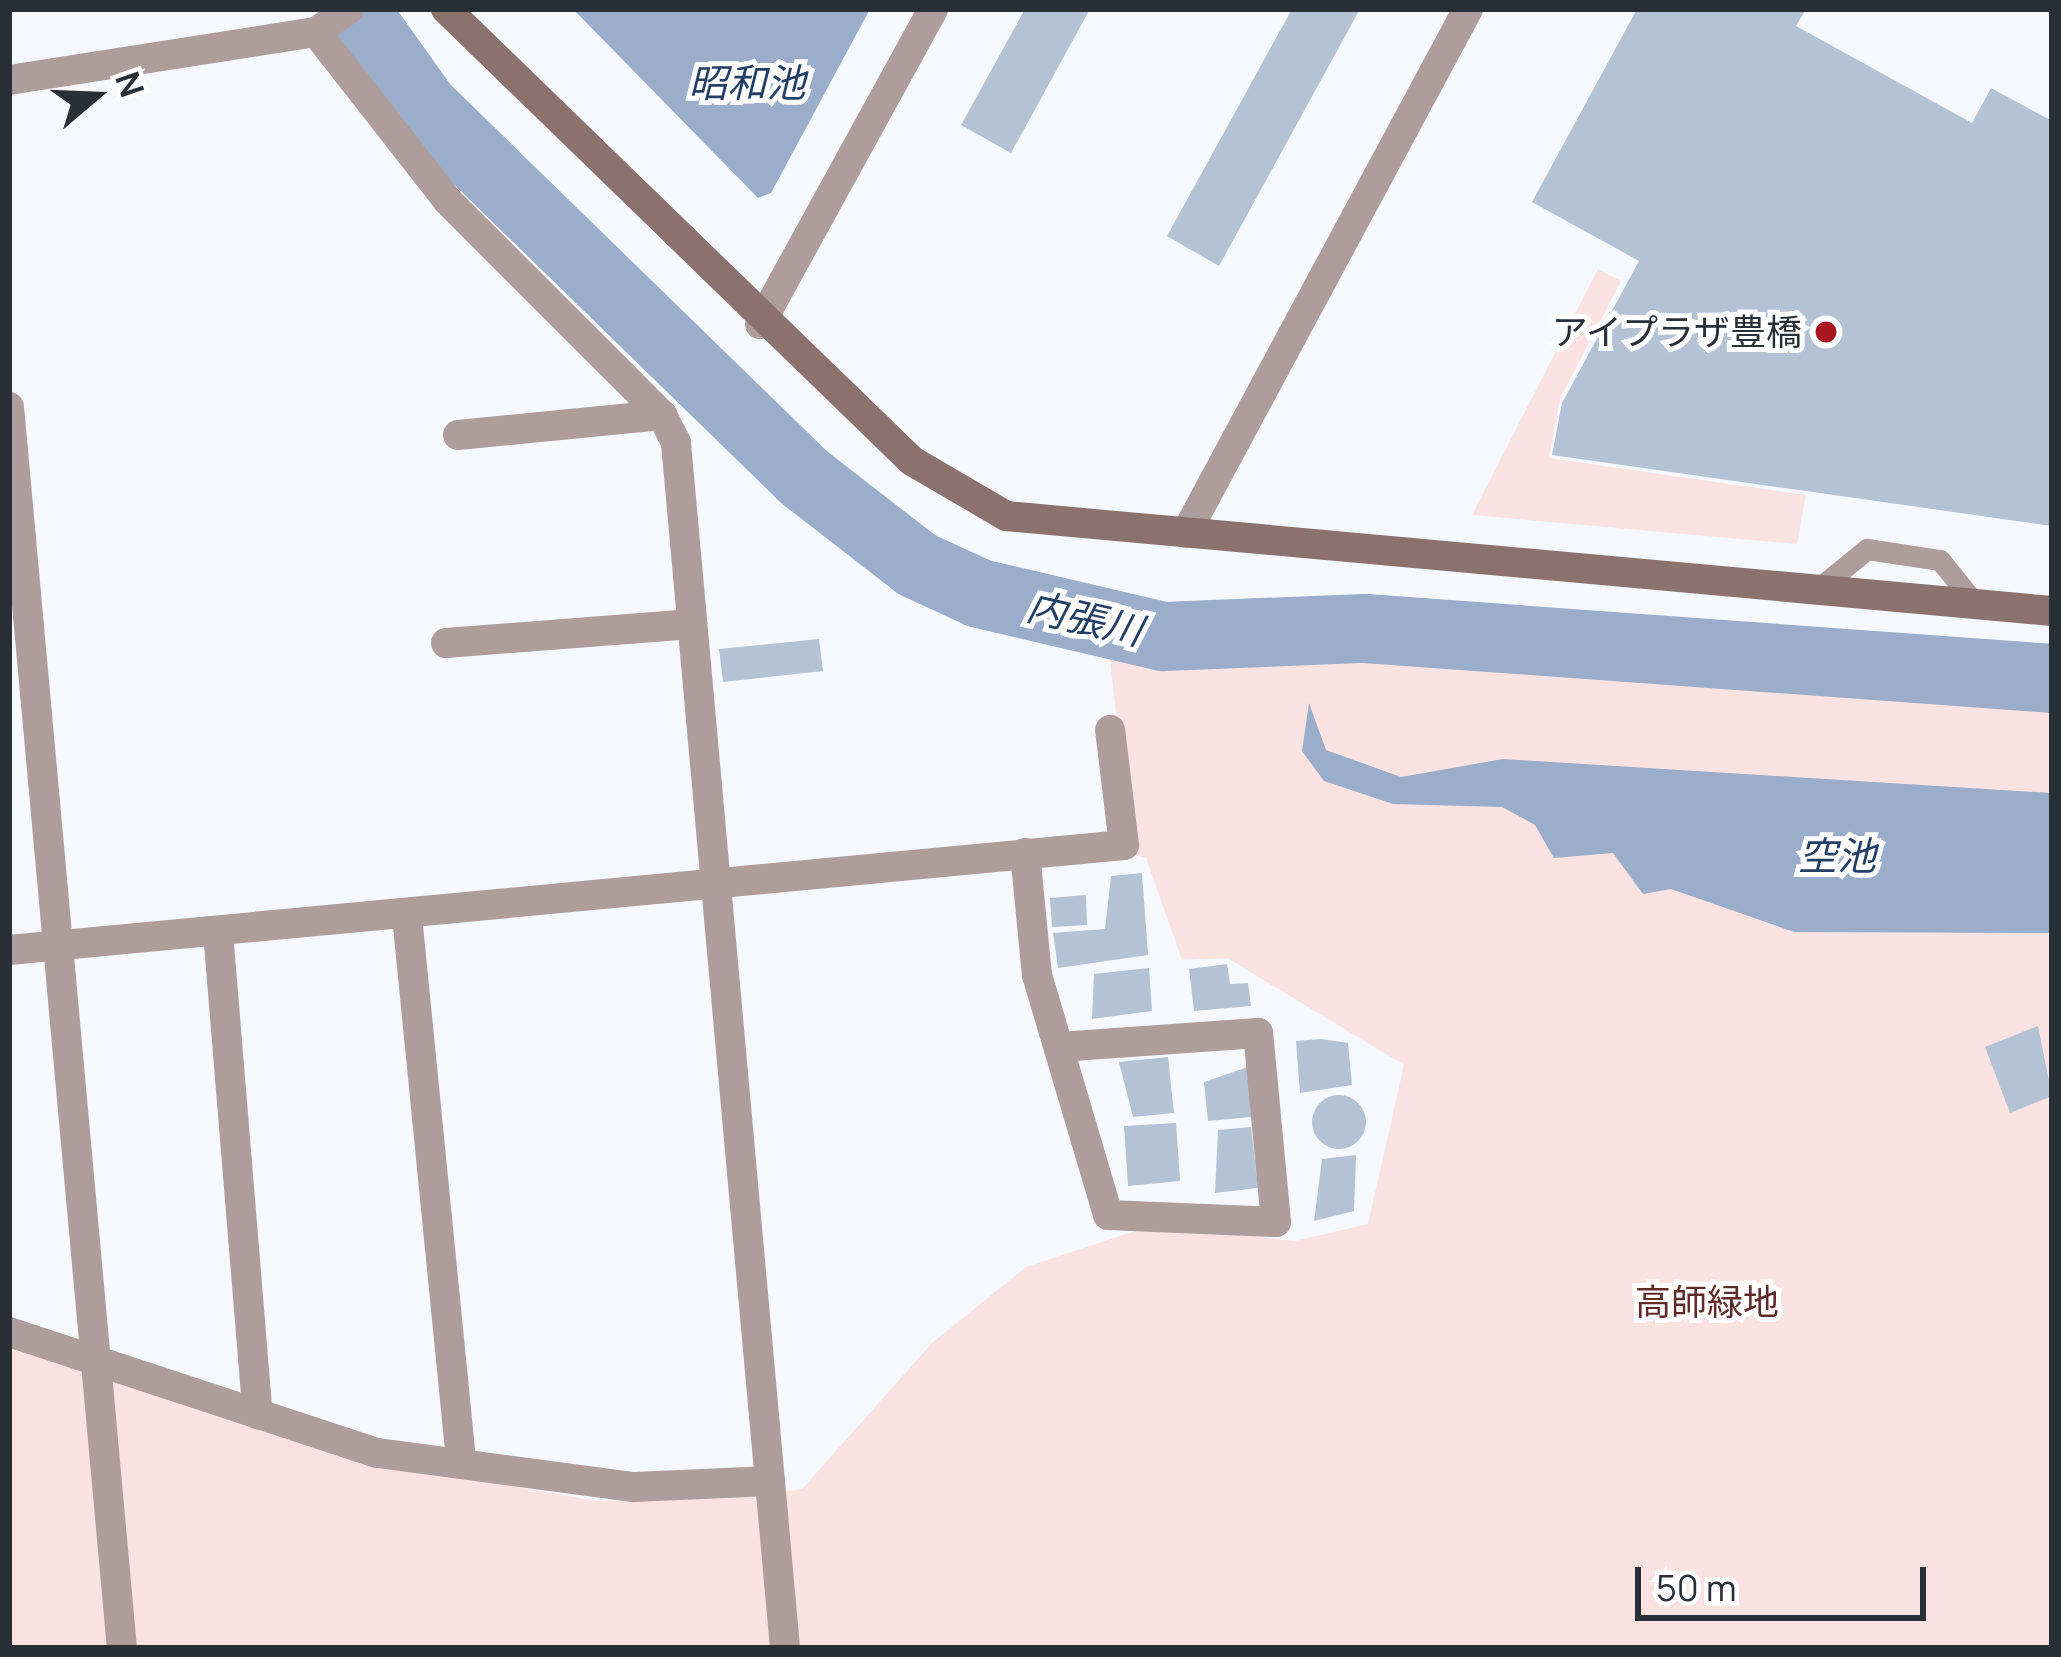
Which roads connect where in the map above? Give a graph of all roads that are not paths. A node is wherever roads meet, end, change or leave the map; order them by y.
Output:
1 (446, 9) edge
2 (933, 9) edge
3 (1468, 9) edge
4 (331, 22) edge
5 (9, 80) edge
6 (760, 324) junction
7 (9, 406) edge
8 (662, 415) junction
9 (458, 435) dead end
10 (1186, 533) junction
11 (1813, 593) junction
12 (1977, 606) junction
13 (2052, 611) edge
14 (692, 624) junction
15 (446, 644) dead end
16 (1111, 730) dead end
17 (1025, 854) junction
18 (716, 885) junction
19 (407, 916) junction
20 (218, 932) junction
21 (61, 945) junction
22 (9, 950) edge
23 (1058, 1047) junction
24 (9, 1332) edge
25 (95, 1358) junction
26 (258, 1414) junction
27 (461, 1460) junction
28 (770, 1481) junction
29 (122, 1648) edge
30 (785, 1648) edge

1 - 6 street
2 - 6 street
3 - 10 street
4 - 5 street
4 - 8 street
6 - 10 street
7 - 21 street
8 - 9 street
8 - 14 street
10 - 11 street
11 - 12 street
11 - 12 lane
12 - 13 street
14 - 15 street
14 - 18 street
16 - 17 street
17 - 18 street
17 - 23 street
18 - 19 street
18 - 28 street
19 - 20 street
19 - 27 street
20 - 21 street
20 - 26 street
21 - 22 street
21 - 25 street
23 - 23 street
24 - 25 street
25 - 26 street
25 - 29 street
26 - 27 street
27 - 28 street
28 - 30 street

